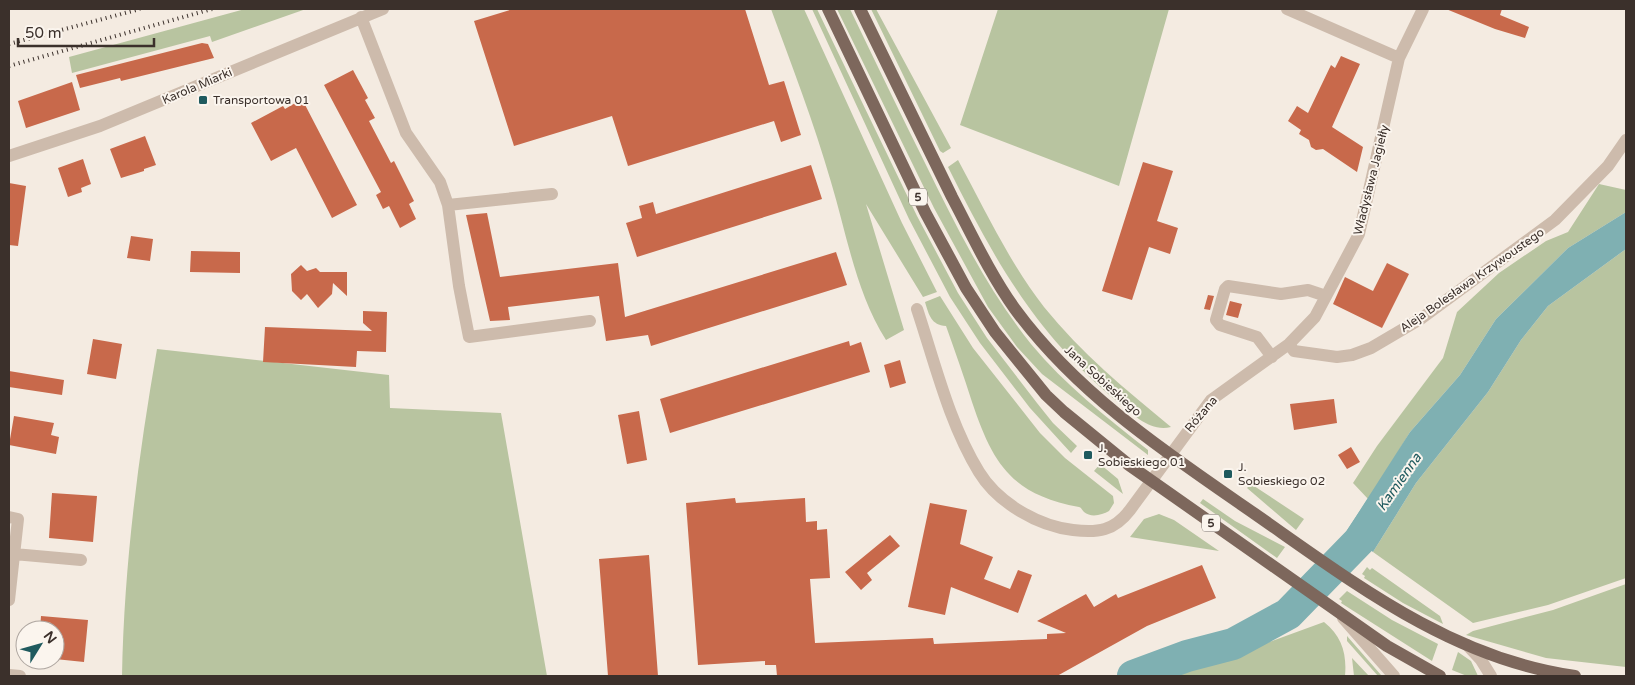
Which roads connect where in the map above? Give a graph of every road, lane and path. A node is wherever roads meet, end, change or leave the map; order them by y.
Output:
1 (383, 9) edge
2 (828, 9) edge
3 (860, 9) edge
4 (1287, 9) edge
5 (1424, 9) edge
6 (361, 17) junction
7 (1399, 58) junction
8 (1626, 140) edge
9 (9, 156) edge
10 (552, 194) dead end
11 (448, 205) junction
12 (1326, 296) junction
13 (917, 309) dead end
14 (590, 321) dead end
15 (1289, 344) junction
16 (1272, 357) junction
17 (1170, 454) junction
18 (1151, 480) junction
19 (16, 514) edge
20 (14, 554) junction
21 (81, 560) dead end
22 (9, 603) edge
23 (1335, 610) junction
24 (1467, 645) junction
25 (9, 675) edge
26 (20, 676) edge
27 (1394, 676) edge
28 (1440, 676) edge
29 (1491, 676) edge
30 (1544, 676) edge
31 (1570, 676) edge

1 - 6 street, Karola Miarki
2 - 18 main road, 5
3 - 17 main road, Jana Sobieskiego
4 - 7 street
5 - 7 street, Władysława Jagiełły
6 - 9 street, Karola Miarki
6 - 11 street
7 - 12 street, Władysława Jagiełły
8 - 15 street, Aleja Bolesława Krzywoustego
10 - 11 street
11 - 14 street
12 - 15 street, Władysława Jagiełły
12 - 16 street
13 - 18 street, Różana
15 - 16 street, Różana
16 - 17 street, Różana
17 - 18 street, Różana
17 - 24 main road, Jana Sobieskiego
18 - 23 main road, 5
19 - 20 street
20 - 21 street
20 - 22 street
23 - 27 street
23 - 28 main road, 5
24 - 29 street
24 - 31 main road, Jana Sobieskiego
25 - 26 street
30 - 31 street

